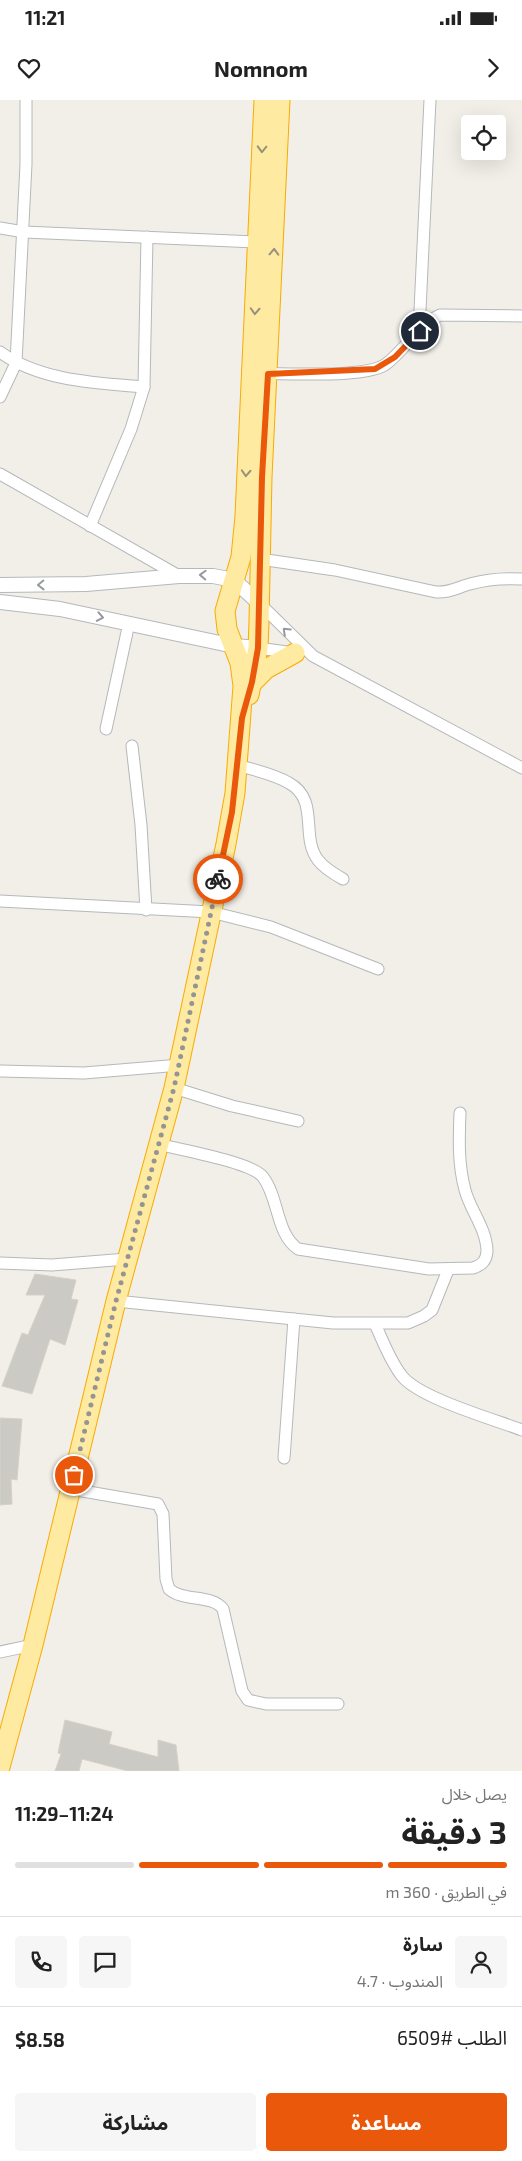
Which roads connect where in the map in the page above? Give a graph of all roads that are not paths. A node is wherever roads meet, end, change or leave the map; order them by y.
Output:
1 (26, 100) edge
2 (264, 100) edge
3 (280, 100) edge
4 (430, 100) edge
5 (0, 228) edge
6 (24, 232) junction
7 (146, 237) junction
8 (258, 242) junction
9 (522, 316) edge
10 (420, 331) junction
11 (0, 352) edge
12 (16, 363) junction
13 (268, 374) junction
14 (144, 387) junction
15 (0, 397) edge
16 (0, 474) edge
17 (90, 526) junction
18 (260, 559) junction
19 (179, 576) junction
20 (522, 579) edge
21 (234, 580) junction
22 (0, 585) edge
23 (0, 602) edge
24 (260, 604) junction
25 (129, 622) junction
26 (234, 646) junction
27 (258, 648) junction
28 (304, 655) junction
29 (252, 682) junction
30 (242, 718) junction
31 (106, 729) dead end
32 (132, 746) dead end
33 (238, 765) junction
34 (522, 768) edge
35 (343, 880) dead end
36 (0, 901) edge
37 (146, 910) junction
38 (211, 912) junction
39 (378, 969) dead end
40 (180, 1064) junction
41 (0, 1071) edge
42 (174, 1088) junction
43 (460, 1113) dead end
44 (298, 1121) dead end
45 (158, 1144) junction
46 (127, 1259) junction
47 (0, 1263) edge
48 (448, 1270) junction
49 (116, 1301) junction
50 (294, 1319) junction
51 (374, 1324) junction
52 (522, 1430) edge
53 (284, 1458) dead end
54 (71, 1489) junction
55 (33, 1646) junction
56 (0, 1652) edge
57 (338, 1704) dead end
58 (0, 1767) edge

1 - 6 street
2 -> 8 highway
13 -> 3 highway
4 - 10 street
5 - 6 street
6 - 7 street
6 - 12 street
7 - 8 street
7 - 14 street
8 -> 21 highway
9 - 10 street
10 - 13 street
11 - 12 street
12 - 14 street
12 - 15 street
13 - 18 highway
14 - 17 street
16 - 17 street
17 - 19 street
18 - 20 street
18 - 24 highway
21 -> 19 street
19 -> 22 street
21 - 24 street
21 - 26 highway
23 -> 25 street
24 - 27 highway
28 -> 24 street
25 - 26 street
25 - 31 street
26 - 27 street
26 - 30 highway
27 - 28 street
27 - 29 highway
28 - 29 highway
28 - 34 street
29 - 30 highway
30 - 33 highway
32 - 37 street
33 - 35 street
33 - 38 highway
36 - 37 street
37 - 38 street
38 - 39 street
38 - 40 highway
40 - 41 street
40 - 42 highway
42 - 44 street
42 - 45 highway
43 - 48 street
45 - 46 highway
45 - 48 street
46 - 47 street
46 - 49 highway
48 - 51 street
49 - 50 street
49 - 54 highway
50 - 51 street
50 - 53 street
51 - 52 street
54 - 55 highway
54 - 57 street
55 - 56 street
55 - 58 highway

